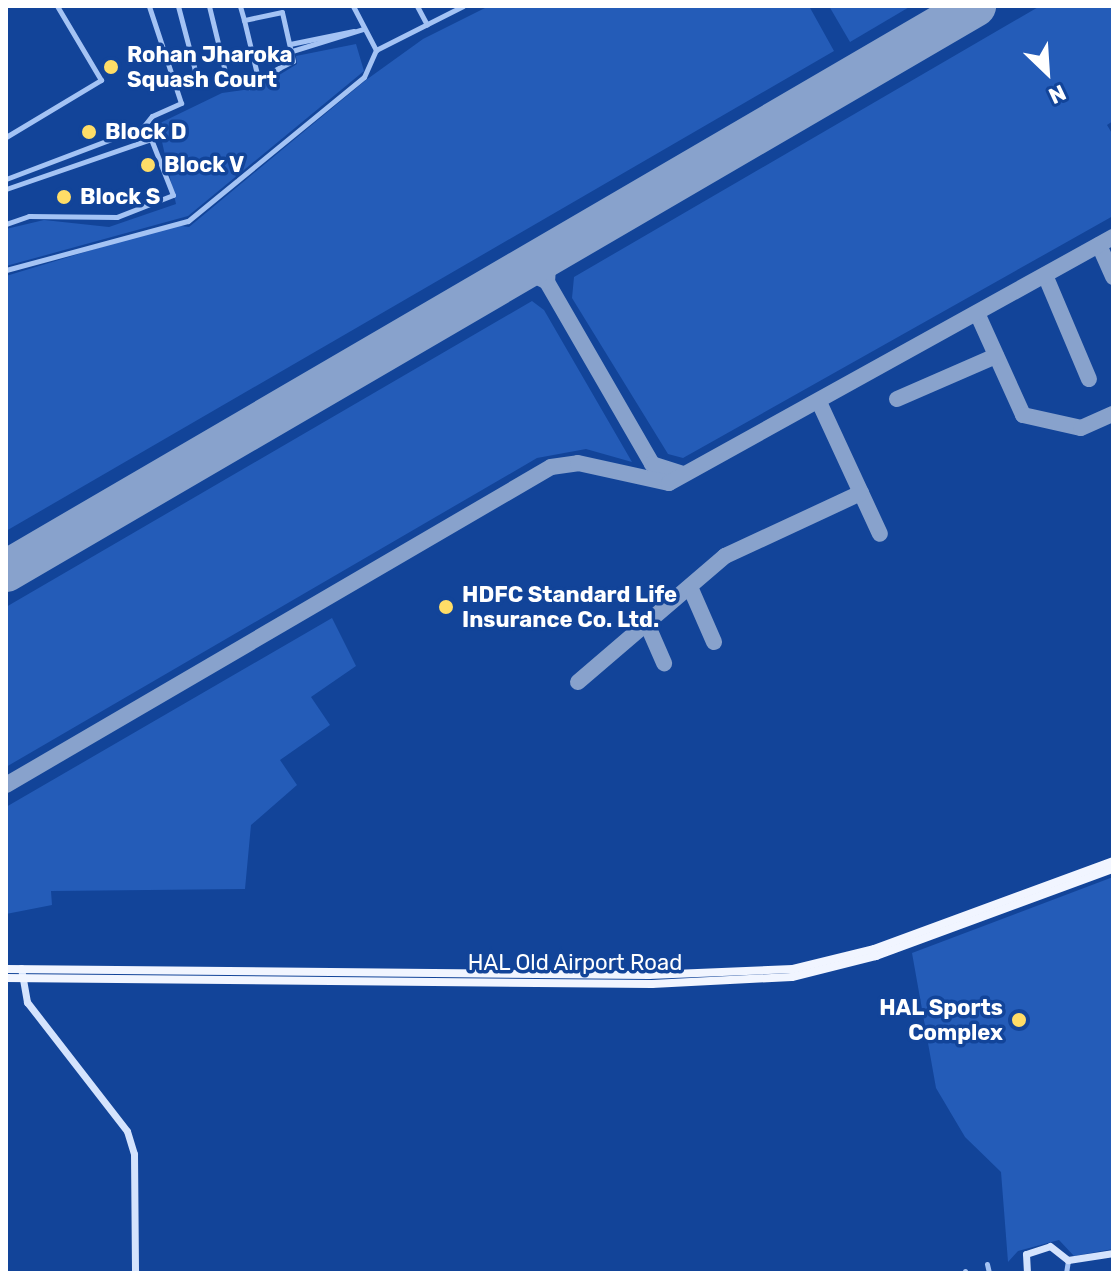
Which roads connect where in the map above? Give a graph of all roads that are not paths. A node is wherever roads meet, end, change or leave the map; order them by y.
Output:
1 (57, 6) edge
2 (149, 6) edge
3 (178, 6) edge
4 (209, 6) edge
5 (240, 6) edge
6 (353, 6) edge
7 (417, 6) edge
8 (463, 6) edge
9 (244, 20) junction
10 (427, 25) junction
11 (363, 29) junction
12 (291, 48) junction
13 (376, 50) junction
14 (280, 67) junction
15 (257, 74) junction
16 (197, 78) dead end
17 (249, 87) dead end
18 (6, 137) edge
19 (6, 179) edge
20 (6, 189) edge
21 (6, 224) edge
22 (6, 270) edge
23 (1113, 861) edge
24 (1113, 869) edge
25 (6, 969) edge
26 (20, 973) junction
27 (6, 978) edge
28 (643, 980) junction
29 (1113, 1253) edge
30 (1068, 1260) junction
31 (987, 1264) dead end
32 (135, 1273) edge
33 (989, 1273) edge
34 (1027, 1273) edge
35 (1066, 1273) edge

1 - 18 street
2 - 19 street
3 - 16 street
4 - 15 street
5 - 9 street
6 - 11 street
7 - 10 street
8 - 10 street
9 - 12 street
9 - 15 street
10 - 13 street
11 - 12 street
11 - 13 street
12 - 14 street
13 - 22 street
14 - 15 street
14 - 17 street
20 - 21 street
23 - 28 main road, HAL Old Airport Road
24 - 28 main road, HAL Old Airport Road
25 - 26 main road
26 - 27 main road
26 - 28 main road, HAL Old Airport Road
26 - 28 main road, HAL Old Airport Road
26 - 32 main road
29 - 30 main road
30 - 34 main road
30 - 35 street
31 - 33 street

